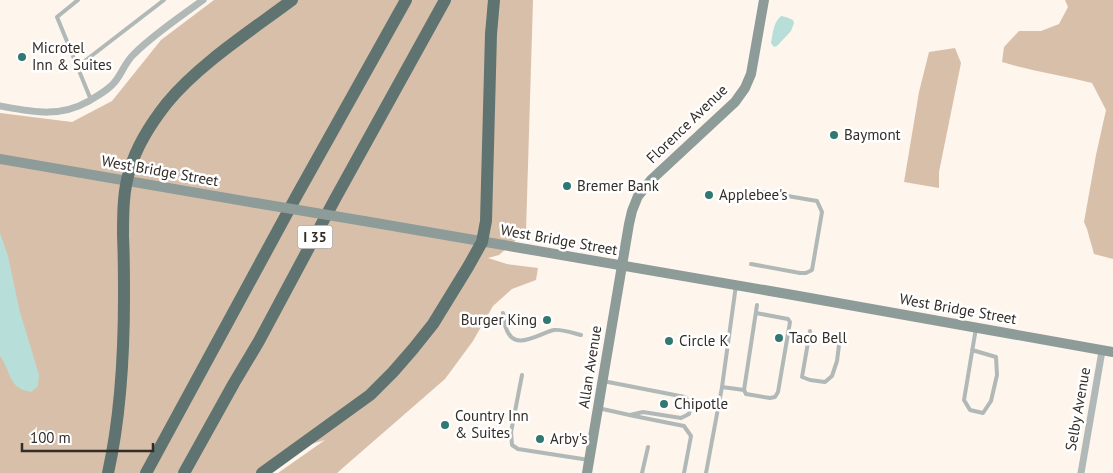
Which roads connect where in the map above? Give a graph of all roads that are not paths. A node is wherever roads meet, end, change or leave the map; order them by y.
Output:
1 (78, 0) edge
2 (164, 0) edge
3 (203, 0) edge
4 (292, 0) edge
5 (406, 0) edge
6 (445, 0) edge
7 (494, 0) edge
8 (764, 0) edge
9 (77, 67) junction
10 (91, 100) junction
11 (0, 106) edge
12 (0, 159) edge
13 (127, 181) junction
14 (764, 192) dead end
15 (482, 242) junction
16 (751, 264) dead end
17 (622, 266) junction
18 (736, 286) junction
19 (758, 305) dead end
20 (503, 312) dead end
21 (756, 313) junction
22 (976, 328) junction
23 (810, 331) dead end
24 (581, 335) dead end
25 (840, 337) dead end
26 (972, 350) junction
27 (1102, 350) junction
28 (1113, 352) edge
29 (522, 375) dead end
30 (602, 381) junction
31 (722, 387) junction
32 (744, 390) junction
33 (598, 408) junction
34 (630, 415) junction
35 (648, 447) dead end
36 (589, 460) junction
37 (108, 473) edge
38 (146, 473) edge
39 (184, 473) edge
40 (262, 473) edge
41 (587, 473) edge
42 (642, 473) edge
43 (684, 473) edge
44 (706, 473) edge
45 (1081, 473) edge

1 - 9 lane
2 - 9 lane
3 - 10 street
4 - 13 highway
5 - 38 highway, I 35
6 - 39 highway, I 35
7 - 15 highway
8 - 17 main road, Florence Avenue
9 - 10 lane
10 - 11 street
12 - 13 main road, West Bridge Street
13 - 15 main road, West Bridge Street, bridge
13 - 37 highway
14 - 16 lane
15 - 17 main road, West Bridge Street
15 - 40 highway
17 - 18 main road, West Bridge Street
17 - 30 main road, Allan Avenue
18 - 22 main road, West Bridge Street
18 - 31 lane
19 - 21 lane
20 - 24 lane
21 - 32 lane
21 - 32 lane
22 - 26 lane
22 - 27 main road, West Bridge Street
23 - 25 lane
26 - 26 lane
27 - 28 main road, West Bridge Street
27 - 45 street, Selby Avenue
29 - 36 lane
30 - 33 main road, Allan Avenue
30 - 34 lane
31 - 32 lane
31 - 44 lane
33 - 34 lane
33 - 36 main road, Allan Avenue
34 - 43 lane
35 - 42 lane
36 - 41 main road, Allan Avenue

